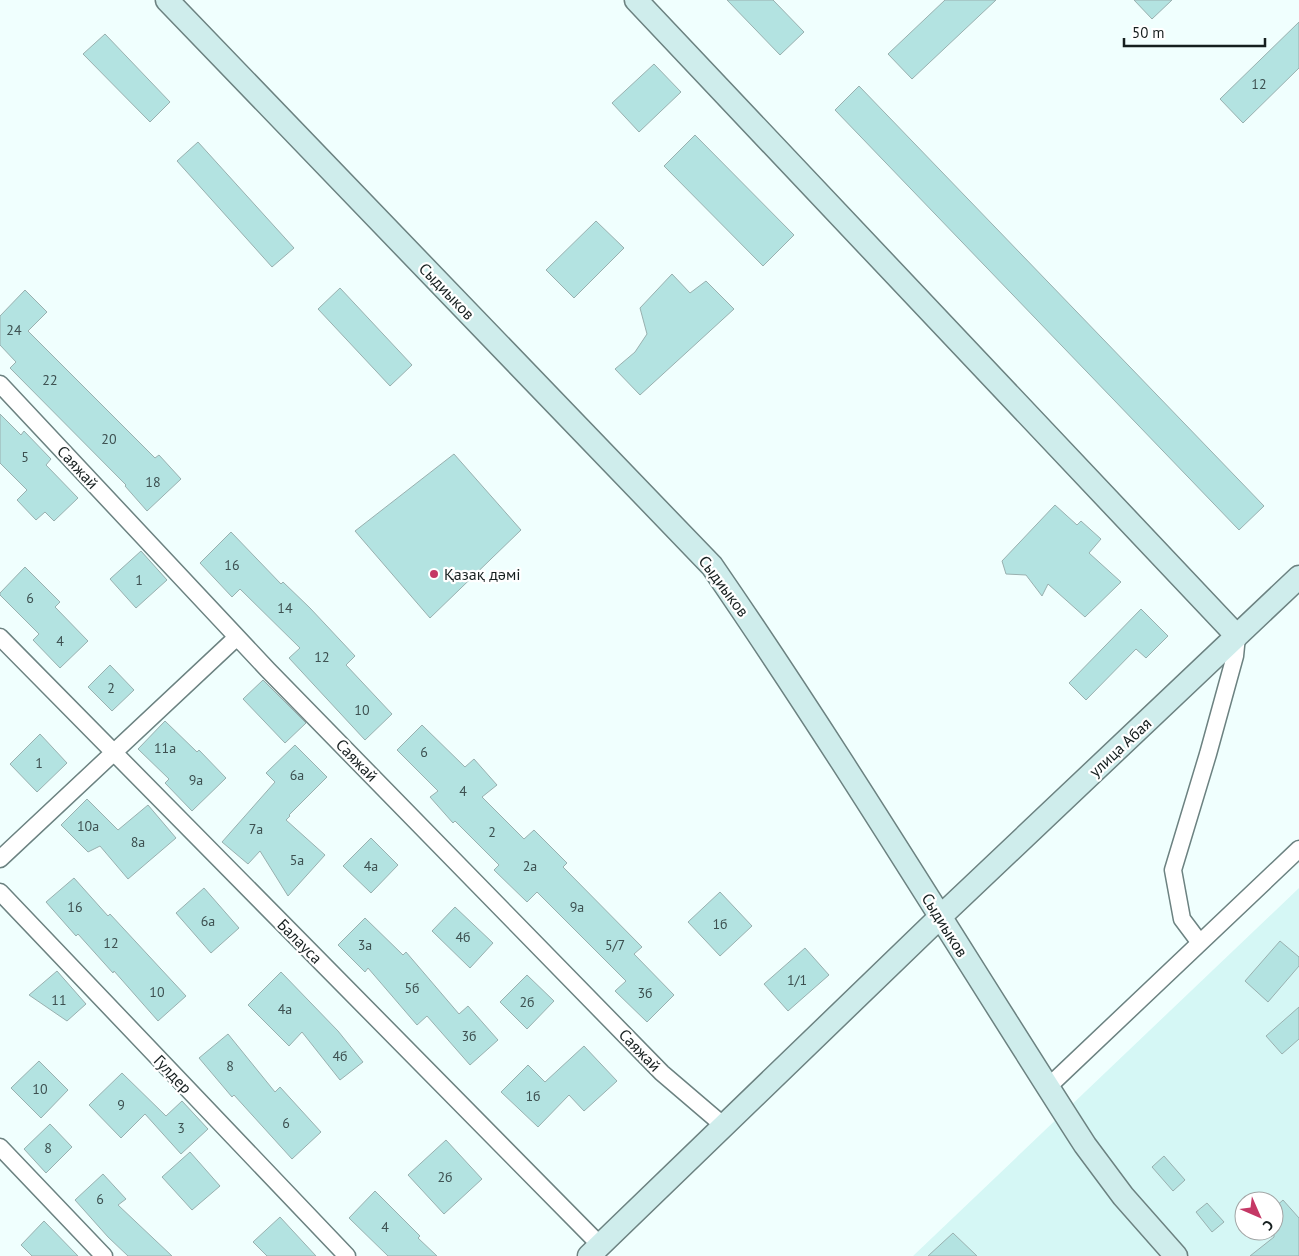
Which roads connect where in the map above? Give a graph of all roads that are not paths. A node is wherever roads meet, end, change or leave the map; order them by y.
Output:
1 (168, 0) edge
2 (636, 0) edge
3 (0, 384) edge
4 (1299, 577) edge
5 (1237, 636) junction
6 (0, 637) edge
7 (237, 637) junction
8 (114, 753) junction
9 (1299, 849) edge
10 (0, 859) edge
11 (0, 892) edge
12 (940, 918) junction
13 (1200, 943) junction
14 (1048, 1088) junction
15 (724, 1126) junction
16 (0, 1147) edge
17 (594, 1250) edge
18 (104, 1256) edge
19 (347, 1256) edge
20 (1176, 1256) edge

1 - 12 street, Сыдиыков
2 - 5 street
3 - 7 street, Саяжай
4 - 5 street, улица Абая
5 - 12 street, улица Абая
5 - 13 street
6 - 8 street, Балауса
7 - 8 street
7 - 15 street, Саяжай
8 - 10 street
8 - 17 street, Балауса
9 - 13 street
11 - 19 street, Гулдер
12 - 14 street, Сыдиыков
12 - 15 street, улица Абая
13 - 14 street
14 - 20 street, Сыдиыков
15 - 17 street, улица Абая
16 - 18 street

